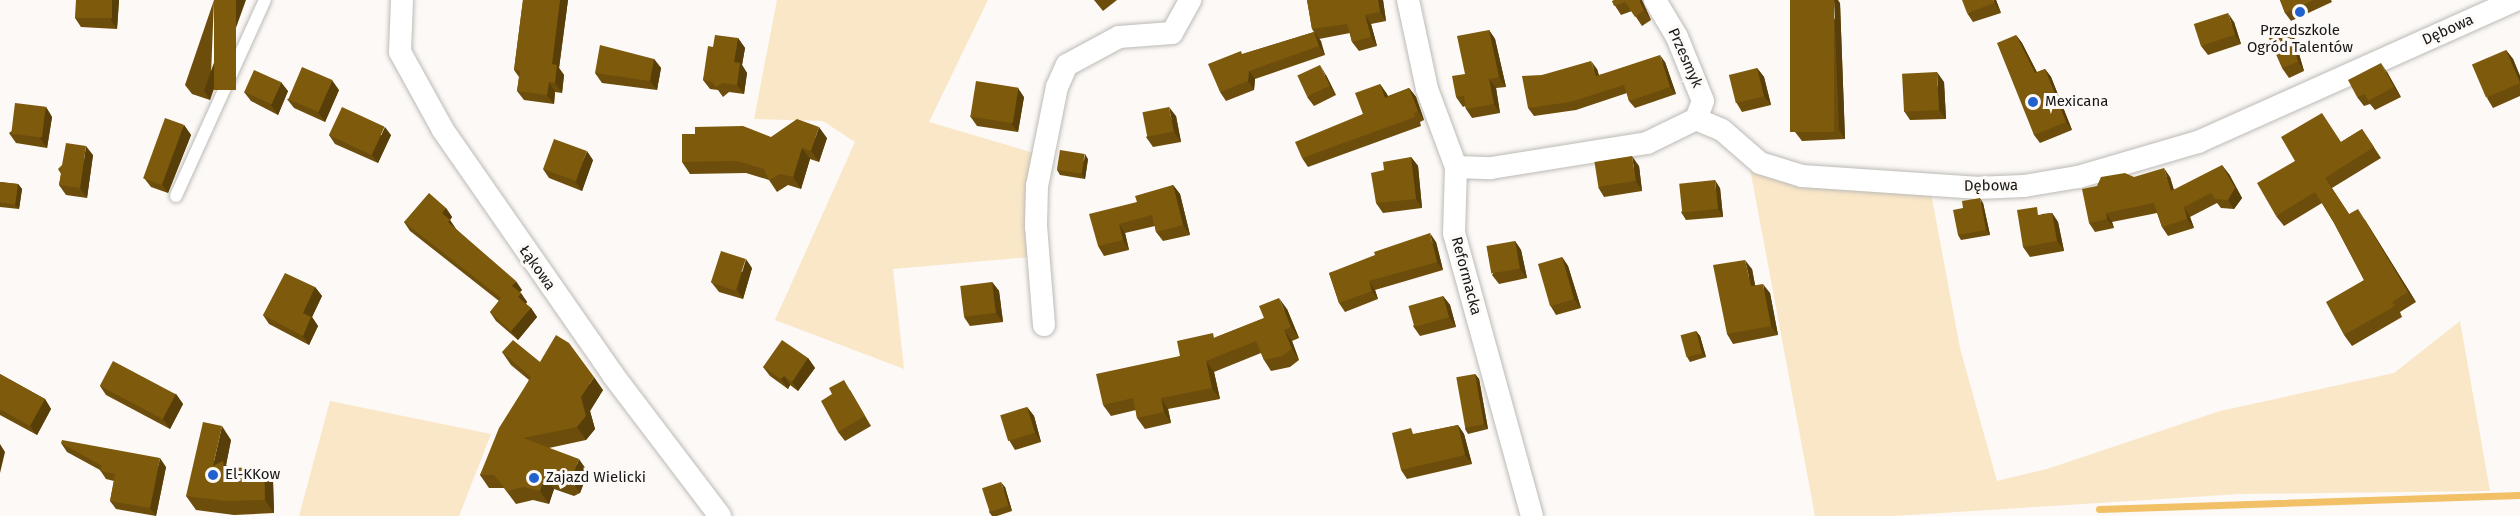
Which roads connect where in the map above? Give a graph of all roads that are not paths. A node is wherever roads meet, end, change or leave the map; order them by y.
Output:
1 (265, 0) edge
2 (402, 0) edge
3 (1190, 0) edge
4 (1408, 0) edge
5 (1655, 0) edge
6 (2516, 0) edge
7 (1696, 119) junction
8 (1456, 167) junction
9 (176, 196) dead end
10 (1044, 325) dead end
11 (720, 516) edge
12 (1532, 516) edge

1 - 9 lane
2 - 11 street, Łąkowa
3 - 10 street
4 - 8 street, Reformacka
5 - 7 street, Przesmyk
6 - 7 street, Dębowa
7 - 8 street
8 - 12 street, Reformacka

